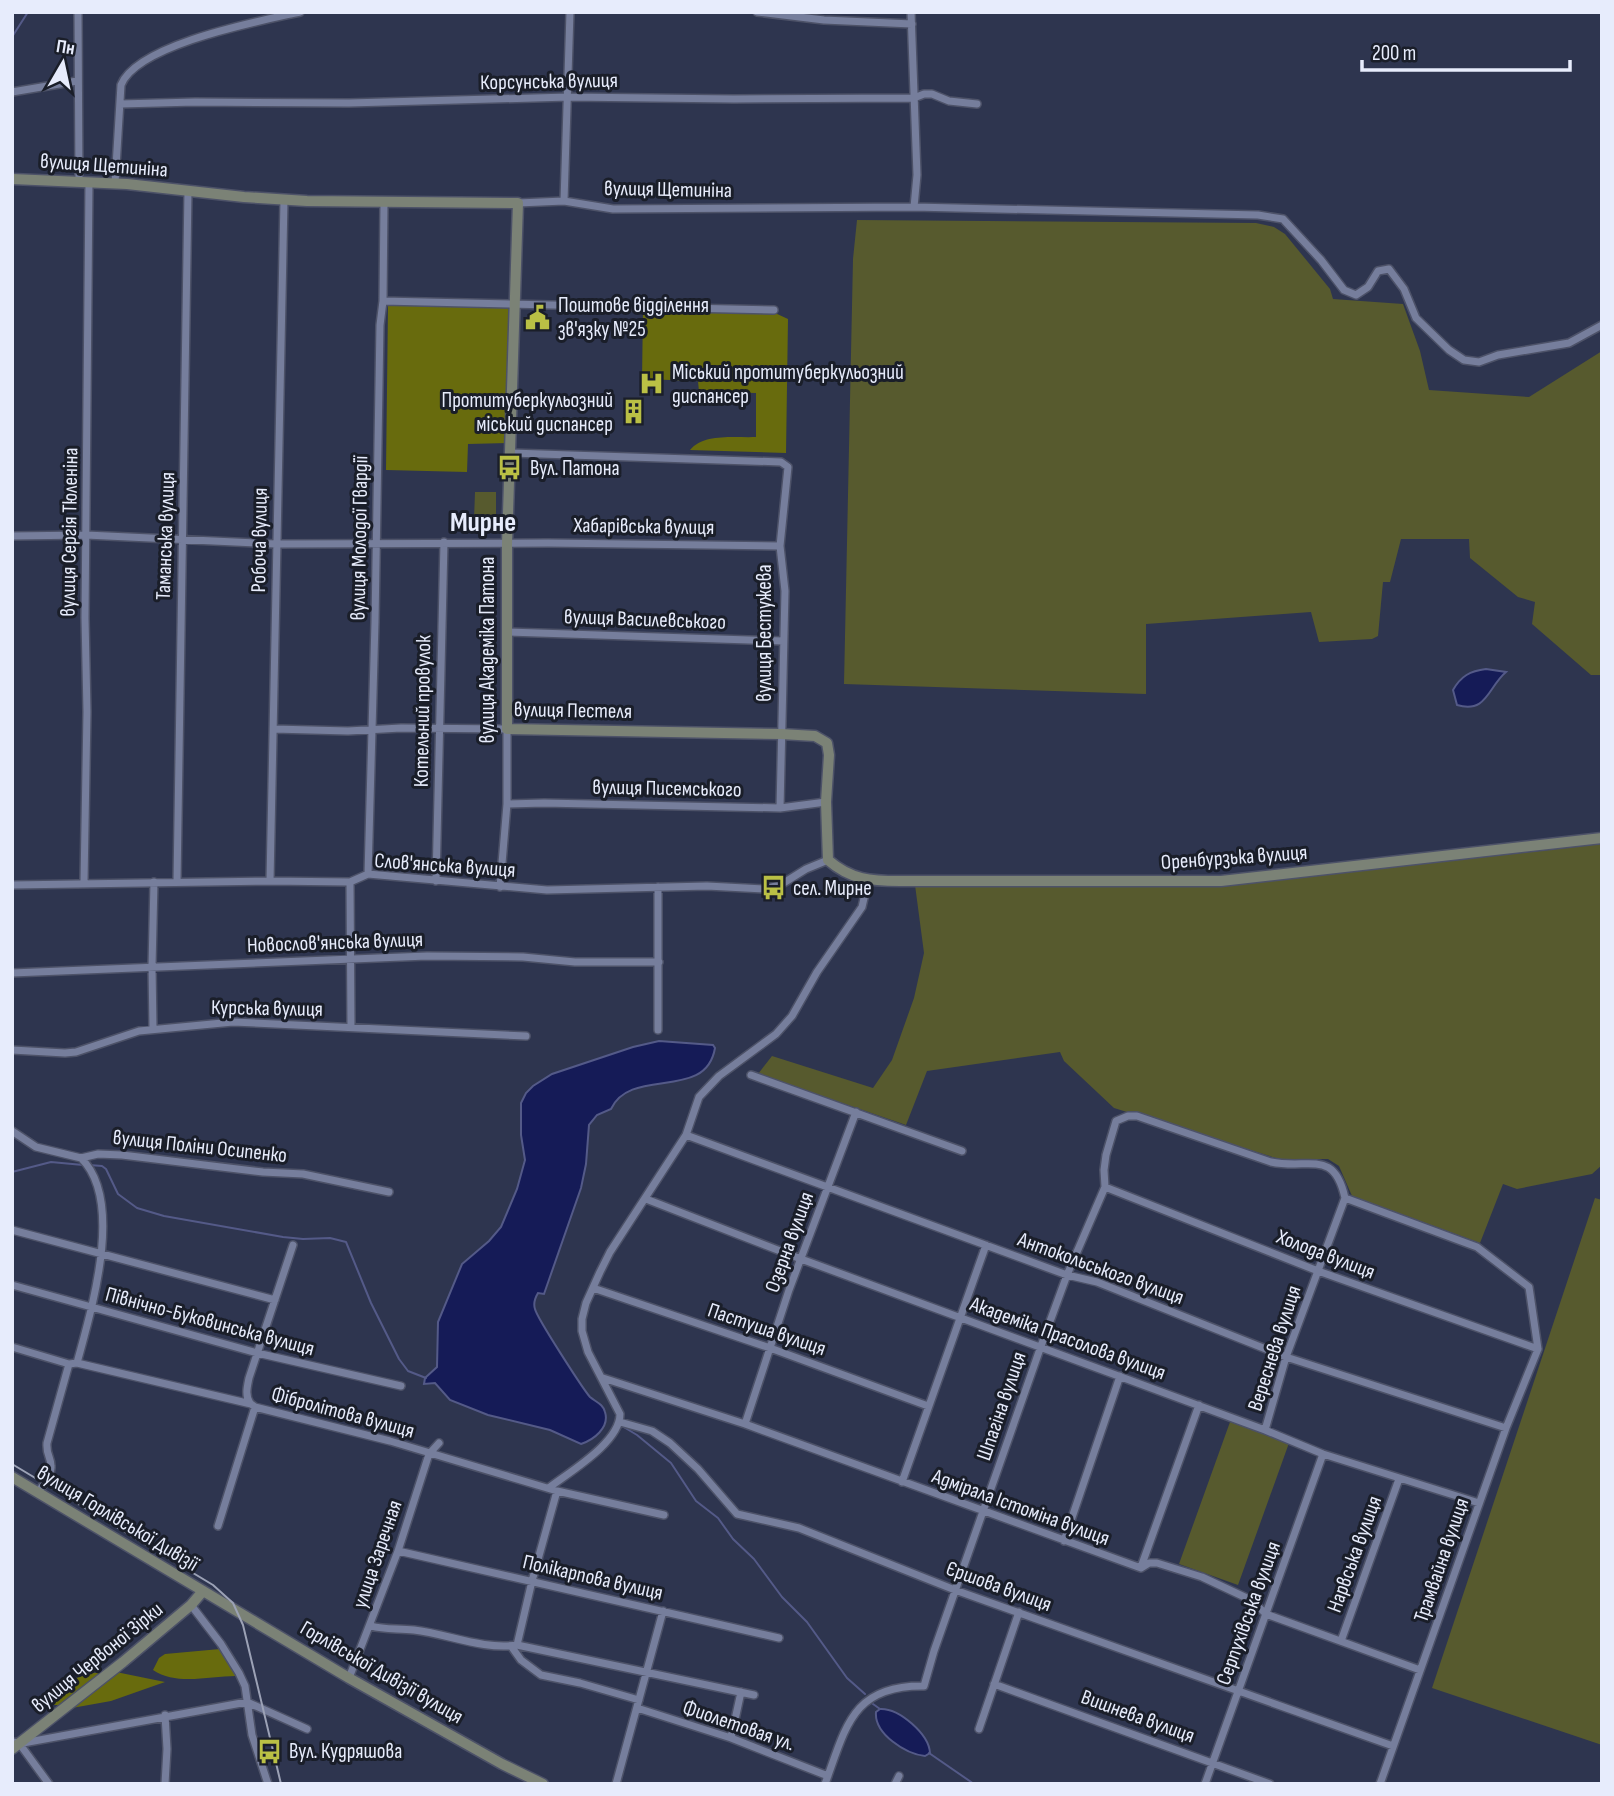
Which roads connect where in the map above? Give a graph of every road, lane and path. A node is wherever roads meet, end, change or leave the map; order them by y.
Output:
1 (78, 12) edge
2 (300, 12) edge
3 (570, 12) edge
4 (757, 12) edge
5 (911, 12) edge
6 (912, 24) junction
7 (77, 81) junction
8 (12, 92) edge
9 (569, 97) junction
10 (914, 98) junction
11 (120, 104) junction
12 (977, 104) dead end
13 (12, 179) edge
14 (84, 182) junction
15 (115, 183) junction
16 (188, 191) junction
17 (284, 200) junction
18 (564, 201) junction
19 (384, 203) junction
20 (518, 204) junction
21 (914, 207) junction
22 (383, 301) junction
23 (514, 303) junction
24 (774, 310) dead end
25 (1602, 325) edge
26 (511, 453) junction
27 (86, 535) junction
28 (12, 536) edge
29 (183, 538) junction
30 (444, 542) junction
31 (276, 544) junction
32 (507, 544) junction
33 (377, 545) junction
34 (780, 546) junction
35 (507, 632) junction
36 (783, 640) junction
37 (439, 727) junction
38 (274, 729) junction
39 (507, 729) junction
40 (371, 730) junction
41 (781, 734) junction
42 (826, 802) junction
43 (508, 804) junction
44 (780, 808) junction
45 (1602, 838) edge
46 (828, 860) junction
47 (368, 874) junction
48 (270, 881) junction
49 (436, 881) junction
50 (868, 881) junction
51 (155, 882) junction
52 (177, 882) junction
53 (350, 882) junction
54 (84, 883) junction
55 (12, 885) edge
56 (500, 887) junction
57 (658, 887) junction
58 (351, 960) junction
59 (659, 962) junction
60 (152, 966) junction
61 (12, 973) edge
62 (351, 1027) junction
63 (153, 1029) junction
64 (658, 1030) dead end
65 (526, 1036) dead end
66 (12, 1050) edge
67 (751, 1075) dead end
68 (856, 1112) junction
69 (12, 1131) edge
70 (685, 1135) junction
71 (962, 1151) dead end
72 (85, 1162) junction
73 (828, 1186) junction
74 (1105, 1187) junction
75 (389, 1192) dead end
76 (1345, 1198) junction
77 (646, 1199) junction
78 (12, 1230) edge
79 (293, 1245) dead end
80 (986, 1245) junction
81 (102, 1254) junction
82 (801, 1259) junction
83 (1318, 1271) junction
84 (1067, 1275) junction
85 (12, 1285) edge
86 (593, 1288) junction
87 (275, 1300) junction
88 (91, 1307) junction
89 (959, 1316) junction
90 (1041, 1346) junction
91 (12, 1347) edge
92 (770, 1348) junction
93 (1538, 1349) junction
94 (257, 1353) junction
95 (1286, 1357) junction
96 (73, 1363) junction
97 (1120, 1376) junction
98 (603, 1378) junction
99 (401, 1386) dead end
100 (253, 1405) junction
101 (1199, 1405) junction
102 (928, 1406) junction
103 (620, 1422) junction
104 (745, 1424) junction
105 (1506, 1428) junction
106 (1265, 1430) junction
107 (439, 1443) dead end
108 (429, 1454) junction
109 (1323, 1454) junction
110 (12, 1477) edge
111 (1399, 1479) junction
112 (901, 1482) junction
113 (553, 1489) junction
114 (38, 1493) junction
115 (1479, 1503) junction
116 (982, 1512) junction
117 (664, 1515) dead end
118 (218, 1526) dead end
119 (1064, 1541) junction
120 (398, 1551) junction
121 (1141, 1568) junction
122 (532, 1581) junction
123 (955, 1590) junction
124 (203, 1591) junction
125 (191, 1605) junction
126 (663, 1611) junction
127 (1019, 1612) junction
128 (1266, 1614) junction
129 (370, 1626) junction
130 (779, 1638) dead end
131 (1341, 1641) junction
132 (514, 1645) junction
133 (1420, 1670) junction
134 (648, 1671) junction
135 (349, 1678) junction
136 (994, 1684) junction
137 (1239, 1689) junction
138 (741, 1692) junction
139 (754, 1695) dead end
140 (247, 1702) junction
141 (638, 1704) junction
142 (165, 1715) junction
143 (979, 1728) dead end
144 (307, 1729) dead end
145 (731, 1738) junction
146 (15, 1745) edge
147 (1393, 1746) junction
148 (1213, 1761) junction
149 (826, 1780) edge
150 (49, 1784) edge
151 (165, 1784) edge
152 (268, 1784) edge
153 (543, 1784) edge
154 (616, 1784) edge
155 (1205, 1784) edge
156 (1270, 1784) edge
157 (1380, 1784) edge

1 - 7 street, вулиця Сергія Тюленіна
2 - 11 street
3 - 9 street
4 - 6 street
5 - 6 street
6 - 10 street
7 - 8 street
7 - 14 street, вулиця Сергія Тюленіна
9 - 10 street, Корсунська вулиця
9 - 11 street, Корсунська вулиця
9 - 18 street
10 - 12 street, Корсунська вулиця
10 - 21 street
11 - 15 street
13 - 14 street, вулиця Щетиніна
14 - 15 street, вулиця Щетиніна
14 - 27 street, вулиця Сергія Тюленіна
15 - 16 street, вулиця Щетиніна
16 - 17 street, вулиця Щетиніна
16 - 29 street, Таманська вулиця
17 - 19 street, вулиця Щетиніна
17 - 31 street, Робоча вулиця
18 - 20 street, вулиця Щетиніна
18 - 21 street, вулиця Щетиніна
19 - 20 street, вулиця Щетиніна
19 - 22 street, вулиця Молодої Гвардії
20 - 23 street, вулиця Академіка Патона
21 - 25 street, вулиця Щетиніна
22 - 23 street
22 - 33 street, вулиця Молодої Гвардії
23 - 24 street
23 - 26 street, вулиця Академіка Патона
26 - 32 street, вулиця Академіка Патона
26 - 34 street, вулиця Бестужева
27 - 28 street, Хабарівська вулиця
27 - 29 street, Хабарівська вулиця
27 - 54 street, вулиця Сергія Тюленіна
29 - 31 street, Хабарівська вулиця
29 - 52 street, Таманська вулиця
30 - 32 street, Хабарівська вулиця
30 - 33 street, Хабарівська вулиця
30 - 37 street, Котельний провулок
31 - 33 street, Хабарівська вулиця
31 - 38 street, Робоча вулиця
32 - 34 street, Хабарівська вулиця
32 - 35 street, вулиця Академіка Патона
33 - 40 street, вулиця Молодої Гвардії
34 - 36 street, вулиця Бестужева
35 - 36 street, вулиця Василевського
35 - 39 street, вулиця Академіка Патона
36 - 41 street, вулиця Бестужева
37 - 39 street, вулиця Пестеля
37 - 40 street, вулиця Пестеля
37 - 49 street, Котельний провулок
38 - 40 street, вулиця Пестеля
38 - 48 street, Робоча вулиця
39 - 41 street, вулиця Пестеля
39 - 43 street, вулиця Академіка Патона
40 - 47 street, вулиця Молодої Гвардії
41 - 42 street, вулиця Пестеля
41 - 44 street, вулиця Бестужева
42 - 44 street, вулиця Писемського
42 - 46 street
43 - 44 street, вулиця Писемського
43 - 56 street, вулиця Академіка Патона
45 - 50 street, Оренбурзька вулиця
46 - 50 street
46 - 57 street, Слов'янська вулиця
47 - 49 street, Слов'янська вулиця
47 - 53 street, Слов'янська вулиця
48 - 52 street, Слов'янська вулиця
48 - 53 street, Слов'янська вулиця
49 - 56 street, Слов'янська вулиця
50 - 70 street
51 - 52 street, Слов'янська вулиця
51 - 54 street, Слов'янська вулиця
51 - 60 street
53 - 58 street
54 - 55 street, Слов'янська вулиця
56 - 57 street, Слов'янська вулиця
57 - 59 street
58 - 59 street, Новослов'янська вулиця
58 - 60 street, Новослов'янська вулиця
58 - 62 street
59 - 64 street
60 - 61 street, Новослов'янська вулиця
60 - 63 street
62 - 63 street, Курська вулиця
62 - 65 street, Курська вулиця
63 - 66 street, Курська вулиця
67 - 68 street
68 - 71 street
68 - 73 street, Озерна вулиця
69 - 72 street, вулиця Поліни Осипенко
70 - 73 street, Антокольського вулиця
70 - 77 street
72 - 75 street, вулиця Поліни Осипенко
72 - 81 street
73 - 80 street, Антокольського вулиця
73 - 82 street, Озерна вулиця
74 - 76 street, Шпагіна вулиця
74 - 83 street, Холода вулиця
74 - 84 street, Шпагіна вулиця
76 - 83 street, Вереснева вулиця
76 - 93 street
77 - 82 street, Академіка Прасолова вулиця
77 - 86 street
78 - 81 street
79 - 87 street
80 - 84 street, Антокольського вулиця
80 - 89 street
81 - 87 street
81 - 88 street
82 - 89 street, Академіка Прасолова вулиця
82 - 92 street, Озерна вулиця
83 - 93 street, Холода вулиця
83 - 95 street, Вереснева вулиця
84 - 90 street, Шпагіна вулиця
84 - 95 street, Антокольського вулиця
85 - 88 street, Північно-Буковинська вулиця
86 - 92 street, Пастуша вулиця
86 - 98 street
87 - 94 street
88 - 94 street, Північно-Буковинська вулиця
88 - 96 street
89 - 90 street, Академіка Прасолова вулиця
89 - 102 street
90 - 97 street, Академіка Прасолова вулиця
90 - 116 street, Шпагіна вулиця
91 - 96 street, Фібролітова вулиця
92 - 102 street, Пастуша вулиця
92 - 104 street, Озерна вулиця
93 - 105 street, Трамвайна вулиця
94 - 99 street, Північно-Буковинська вулиця
94 - 100 street
95 - 105 street, Антокольського вулиця
95 - 106 street, Вереснева вулиця
96 - 100 street, Фібролітова вулиця
96 - 114 street
97 - 101 street, Академіка Прасолова вулиця
97 - 119 street
98 - 103 street
98 - 104 street, Адмірала Істоміна вулиця
100 - 108 street, Фібролітова вулиця
100 - 118 street
101 - 106 street, Академіка Прасолова вулиця
101 - 121 street
102 - 112 street
103 - 113 street
103 - 123 street, Єршова вулиця
104 - 112 street, Адмірала Істоміна вулиця
105 - 115 street, Трамвайна вулиця
106 - 109 street, Академіка Прасолова вулиця
107 - 108 street, улица Заречная
108 - 113 street, Фібролітова вулиця
108 - 120 street, улица Заречная
109 - 111 street, Академіка Прасолова вулиця
109 - 128 street, Серпухівська вулиця
110 - 114 street, вулиця Горлівської Дивізії
111 - 115 street, Академіка Прасолова вулиця
111 - 131 street, Нарвська вулиця
112 - 116 street, Адмірала Істоміна вулиця
113 - 117 street, Фібролітова вулиця
113 - 122 street
114 - 124 street, вулиця Горлівської Дивізії
115 - 133 street, Трамвайна вулиця
116 - 119 street, Адмірала Істоміна вулиця
116 - 123 street, Шпагіна вулиця
119 - 121 street, Адмірала Істоміна вулиця
120 - 122 street, Полікарпова вулиця
120 - 129 street, улица Заречная
121 - 128 street, Адмірала Істоміна вулиця
122 - 126 street, Полікарпова вулиця
122 - 132 street
123 - 127 street, Єршова вулиця
123 - 149 street, Шпагіна вулиця
124 - 125 street, вулиця Червоної Зірки
124 - 135 street, Горлівської Дивізії вулиця
125 - 140 street
125 - 146 street, вулиця Червоної Зірки
126 - 130 street, Полікарпова вулиця
126 - 134 street
127 - 136 street
127 - 137 street, Єршова вулиця
128 - 131 street, Адмірала Істоміна вулиця
128 - 137 street, Серпухівська вулиця
129 - 132 street
129 - 135 street, улица Заречная
131 - 133 street, Адмірала Істоміна вулиця
132 - 134 street
132 - 141 street, Фиолетовая ул.
133 - 147 street, Трамвайна вулиця
134 - 138 street
134 - 141 street
135 - 153 street, Горлівської Дивізії вулиця
136 - 143 street
136 - 148 street, Вишнева вулиця
137 - 147 street, Єршова вулиця
137 - 148 street, Серпухівська вулиця
138 - 139 street
138 - 145 street
140 - 142 street
140 - 144 street
140 - 152 street
141 - 145 street, Фиолетовая ул.
141 - 154 street
142 - 146 street
142 - 151 street
145 - 149 street, Фиолетовая ул.
146 - 150 street
147 - 157 street, Трамвайна вулиця
148 - 155 street, Серпухівська вулиця
148 - 156 street, Вишнева вулиця

